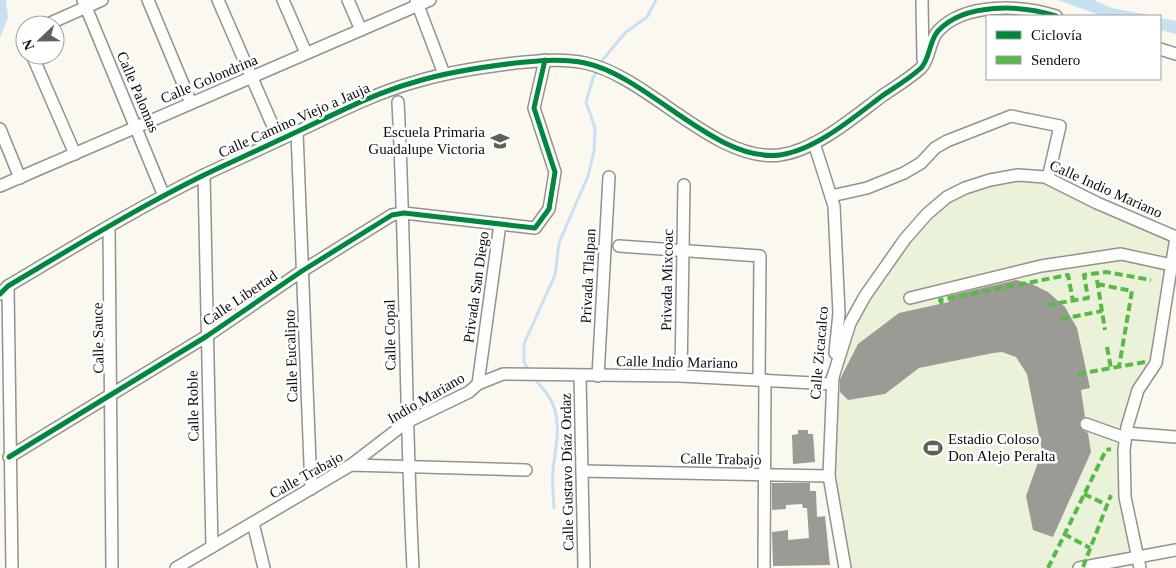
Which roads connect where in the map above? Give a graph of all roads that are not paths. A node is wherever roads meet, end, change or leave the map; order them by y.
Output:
1 (102, 0) edge
2 (148, 0) edge
3 (218, 0) edge
4 (283, 0) edge
5 (348, 0) edge
6 (430, 0) edge
7 (922, 0) edge
8 (84, 3) edge
9 (417, 3) edge
10 (63, 15) edge
11 (1050, 15) edge
12 (361, 30) junction
13 (1161, 49) edge
14 (306, 54) junction
15 (1176, 54) edge
16 (545, 60) junction
17 (36, 65) edge
18 (924, 66) junction
19 (444, 74) junction
20 (252, 77) junction
21 (398, 102) dead end
22 (192, 103) junction
23 (136, 128) junction
24 (0, 129) edge
25 (297, 132) junction
26 (279, 140) junction
27 (814, 143) junction
28 (76, 154) junction
29 (204, 175) junction
30 (608, 177) dead end
31 (20, 178) junction
32 (1048, 178) junction
33 (684, 185) dead end
34 (0, 186) edge
35 (164, 196) junction
36 (831, 196) junction
37 (404, 213) junction
38 (500, 224) junction
39 (109, 227) junction
40 (1176, 237) edge
41 (619, 246) dead end
42 (682, 249) junction
43 (1174, 265) edge
44 (302, 271) junction
45 (4, 290) edge
46 (910, 298) dead end
47 (206, 336) junction
48 (522, 374) joint
49 (580, 376) junction
50 (598, 376) junction
51 (680, 376) junction
52 (762, 379) junction
53 (832, 382) junction
54 (478, 384) junction
55 (111, 395) junction
56 (407, 422) junction
57 (1086, 424) dead end
58 (1126, 436) junction
59 (1176, 437) edge
60 (9, 457) junction
61 (351, 465) junction
62 (408, 466) junction
63 (526, 470) dead end
64 (582, 471) junction
65 (765, 475) junction
66 (829, 476) junction
67 (311, 488) junction
68 (253, 522) junction
69 (212, 547) junction
70 (1176, 550) edge
71 (1138, 556) junction
72 (12, 568) edge
73 (112, 568) edge
74 (176, 568) edge
75 (264, 568) edge
76 (413, 568) edge
77 (584, 568) edge
78 (764, 568) edge
79 (845, 568) edge
80 (1079, 568) edge
81 (1140, 568) edge

1 - 8 street
2 - 22 street
3 - 20 street
4 - 14 street
5 - 12 street
6 - 9 street, Calle Golondrina
7 - 18 street
8 - 10 street
8 - 23 street, Calle Palomas
9 - 12 street, Calle Golondrina
9 - 19 street
11 - 18 street
12 - 14 street, Calle Golondrina
13 - 15 street
14 - 20 street, Calle Golondrina
16 - 19 street, Calle Camino Viejo a Jauja
16 - 27 street, Calle Camino Viejo a Jauja
16 - 38 street, Calle Libertad
17 - 28 street
18 - 27 street, Calle Camino Viejo a Jauja
19 - 25 street, Calle Camino Viejo a Jauja
20 - 22 street, Calle Golondrina
20 - 26 street
21 - 37 street, Calle Copal
22 - 23 street, Calle Golondrina
23 - 28 street, Calle Golondrina
23 - 35 street, Calle Palomas
24 - 31 street
25 - 26 street, Calle Camino Viejo a Jauja
25 - 44 street, Calle Eucalipto
26 - 29 street, Calle Camino Viejo a Jauja
27 - 36 street, Calle Zicacalco
28 - 31 street, Calle Golondrina
29 - 35 street, Calle Camino Viejo a Jauja
29 - 47 street, Calle Roble
30 - 50 street, Privada Tlalpan
31 - 34 street, Calle Golondrina
32 - 36 street
32 - 40 street, Calle Indio Mariano
32 - 53 street, Calle Indio Mariano
33 - 42 street, Privada Mixcoac
35 - 39 street, Calle Camino Viejo a Jauja
36 - 53 street, Calle Zicacalco
37 - 38 street, Calle Libertad
37 - 44 street, Calle Libertad
37 - 56 street, Calle Copal
38 - 54 street, Privada San Diego
39 - 45 street, Calle Camino Viejo a Jauja
39 - 55 street, Calle Sauce
40 - 43 street, Calle Indio Mariano
41 - 42 street
42 - 51 street, Privada Mixcoac
42 - 52 street
43 - 46 street
43 - 58 street, Calle Indio Mariano
44 - 47 street, Calle Libertad
44 - 67 street, Calle Eucalipto
45 - 60 street
47 - 55 street, Calle Libertad
47 - 69 street, Calle Roble
48 - 49 street, Calle Indio Mariano
48 - 54 street, Indio Mariano
49 - 50 street, Calle Indio Mariano
49 - 64 street, Calle Gustavo Díaz Ordaz
50 - 51 street, Calle Indio Mariano
51 - 52 street, Calle Indio Mariano
52 - 53 street, Calle Indio Mariano
52 - 65 street
53 - 66 street, Calle Zicacalco
54 - 56 street, Indio Mariano
55 - 60 street, Calle Libertad
55 - 73 street, Calle Sauce
56 - 61 street, Indio Mariano
56 - 62 street, Calle Copal
57 - 58 street
58 - 59 street
58 - 71 street, Calle Indio Mariano
60 - 72 street
61 - 62 street, Calle Trabajo
61 - 67 street, Calle Trabajo
62 - 63 street, Calle Trabajo
62 - 76 street, Calle Copal
64 - 65 street, Calle Trabajo
64 - 77 street, Calle Gustavo Díaz Ordaz
65 - 66 street, Calle Trabajo
65 - 78 street
66 - 79 street, Calle Zicacalco
67 - 68 street, Calle Trabajo
68 - 69 street, Calle Trabajo
68 - 75 street
69 - 74 street, Calle Trabajo
70 - 71 street
71 - 80 street
71 - 81 street, Calle Indio Mariano

